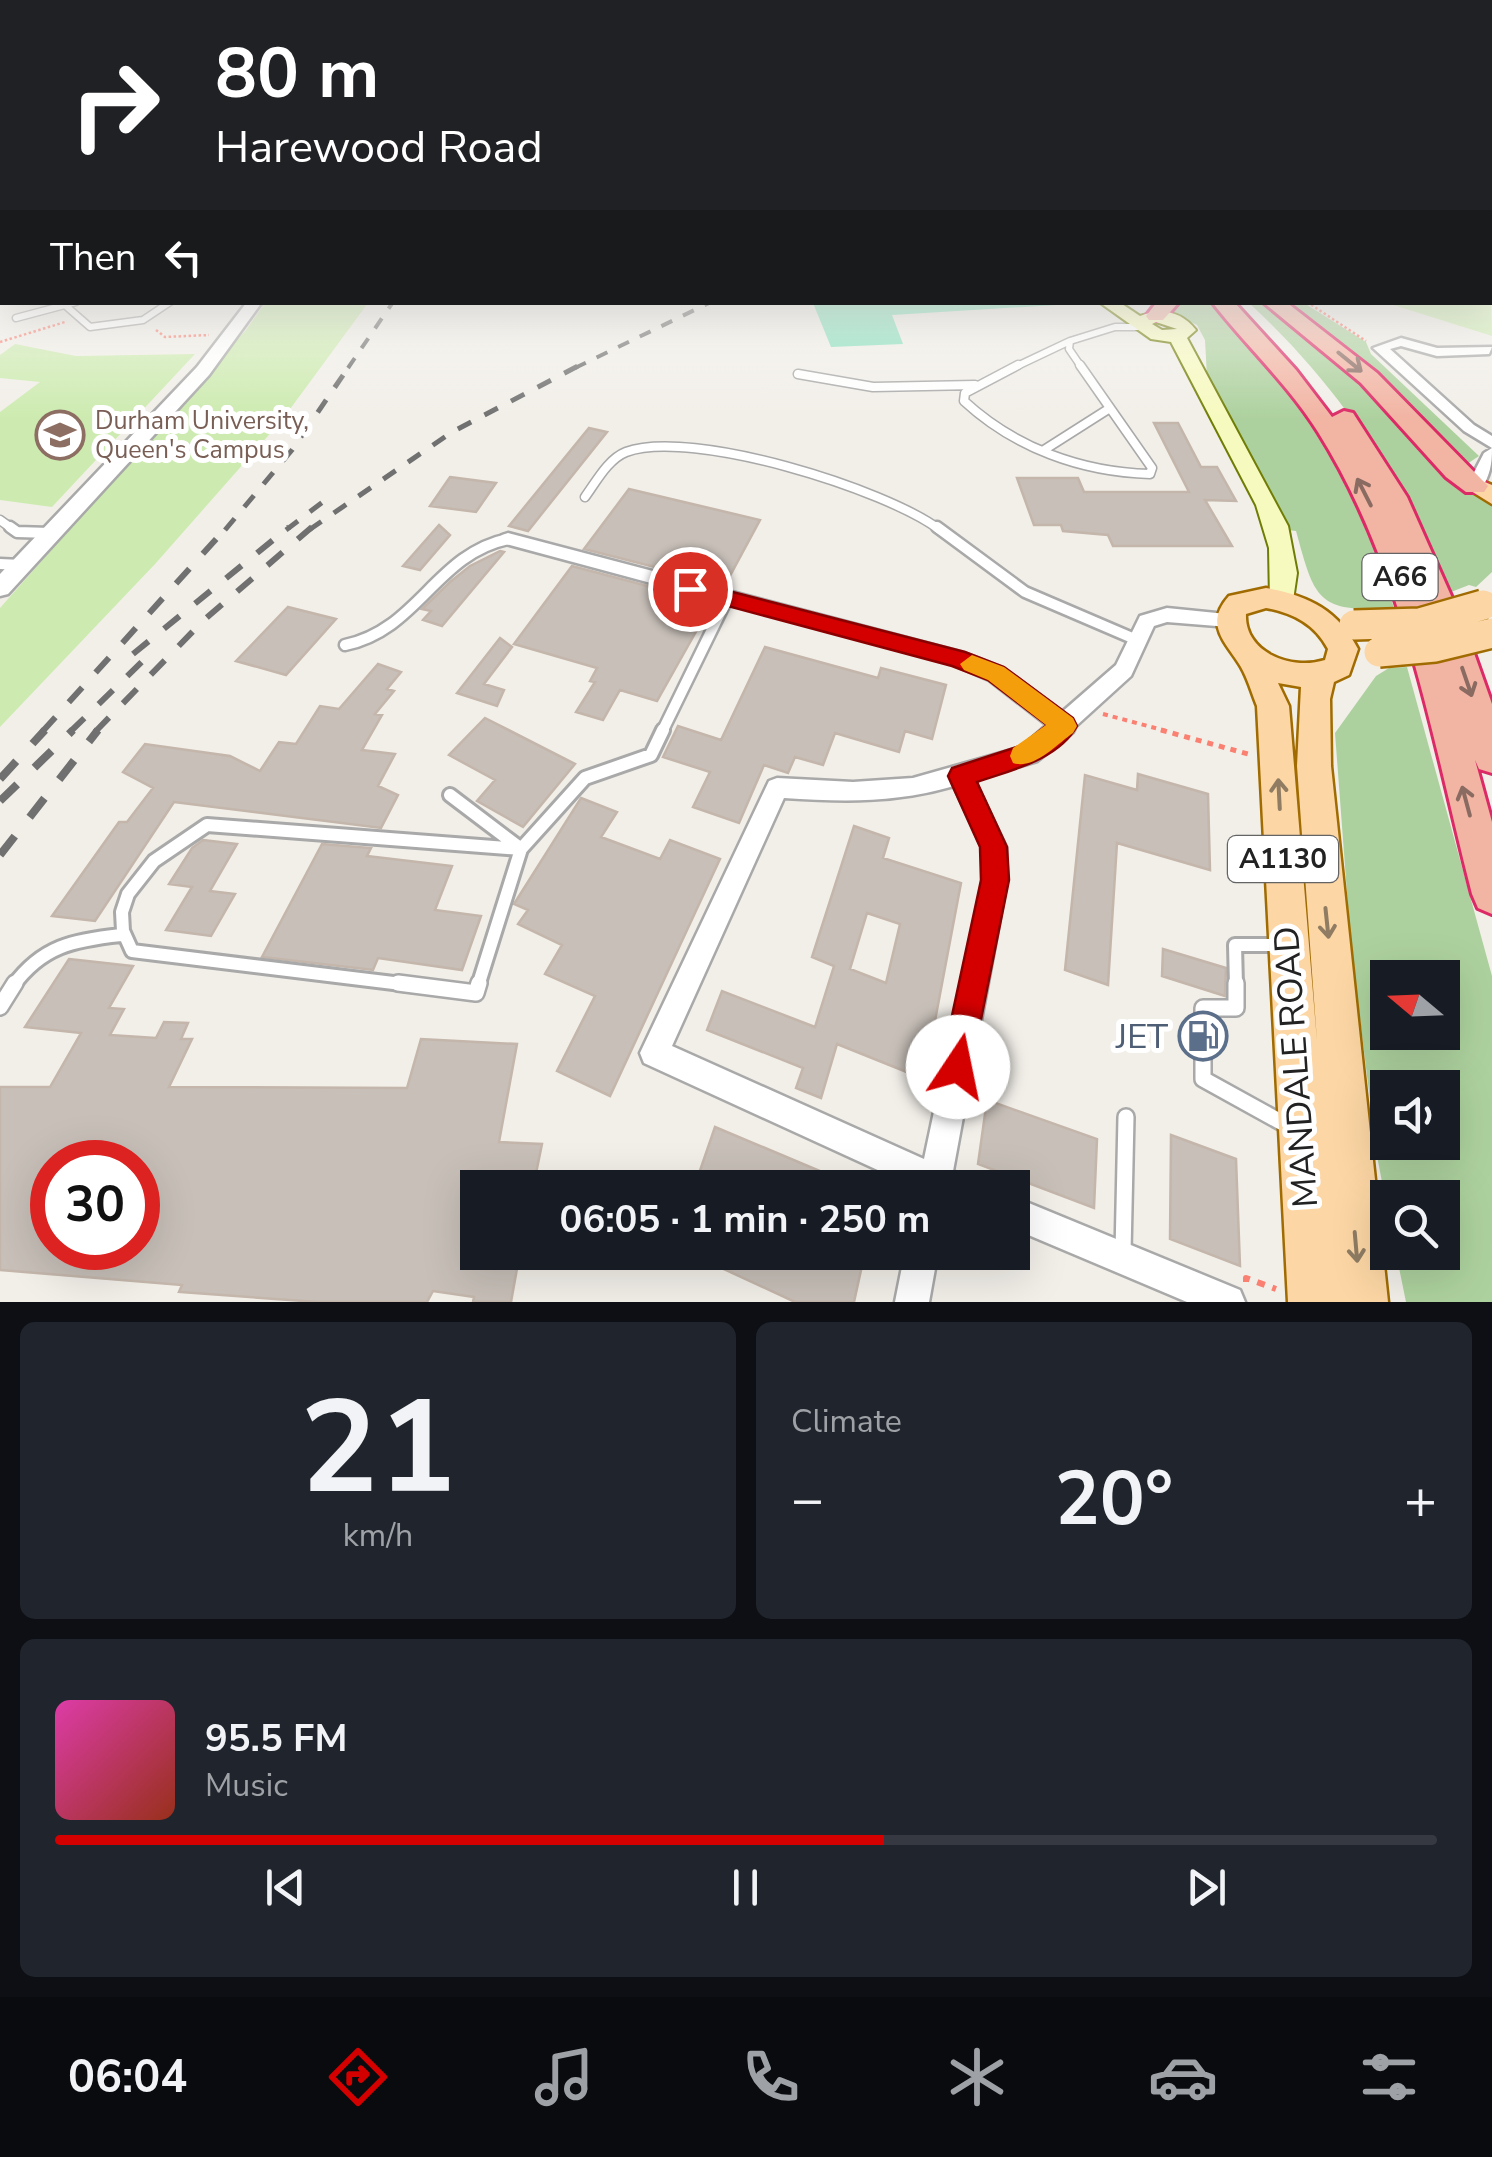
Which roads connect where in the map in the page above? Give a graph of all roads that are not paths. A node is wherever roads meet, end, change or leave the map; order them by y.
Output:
1 (167, 305) edge
2 (253, 305) edge
3 (1115, 305) edge
4 (1225, 305) edge
5 (1244, 305) edge
6 (1276, 305) edge
7 (66, 306) joint
8 (1153, 317) edge
9 (16, 318) dead end
10 (1070, 341) junction
11 (1491, 351) edge
12 (798, 374) dead end
13 (976, 385) junction
14 (1110, 408) junction
15 (1492, 443) edge
16 (1044, 450) junction
17 (1492, 453) edge
18 (1484, 491) edge
19 (585, 496) dead end
20 (0, 520) edge
21 (52, 533) junction
22 (508, 539) joint
23 (0, 564) edge
24 (22, 565) junction
25 (0, 588) edge
26 (727, 598) junction
27 (1283, 600) junction
28 (1489, 612) edge
29 (1315, 614) junction
30 (1229, 620) junction
31 (1138, 640) junction
32 (345, 646) dead end
33 (1252, 656) junction
34 (1332, 667) junction
35 (1065, 726) junction
36 (1492, 758) edge
37 (961, 776) junction
38 (450, 796) dead end
39 (521, 849) junction
40 (1492, 894) edge
41 (120, 935) junction
42 (1288, 945) junction
43 (0, 1007) edge
44 (1126, 1116) dead end
45 (1300, 1133) junction
46 (908, 1170) edge
47 (944, 1170) edge
48 (1030, 1219) edge
49 (1123, 1258) junction
50 (918, 1270) edge
51 (1313, 1293) edge
52 (1237, 1296) edge
53 (912, 1302) edge
54 (1362, 1302) edge

1 - 7 lane
2 - 21 street
3 - 8 main road
40 -> 4 highway, A66
5 -> 36 highway, A66
6 -> 18 highway
7 - 9 lane
8 - 10 lane
8 - 27 main road
10 - 13 lane
10 - 14 lane
11 - 15 street
12 - 13 lane
13 - 16 lane
14 - 16 lane
14 - 16 lane
17 - 18 street
19 - 31 lane
20 - 21 lane
21 - 24 street
22 - 26 street
22 - 32 lane
23 - 24 lane
24 - 25 street
26 - 35 street
26 - 39 lane
27 - 29 main road
27 - 30 main road
28 - 29 main road, bridge
28 - 34 main road, bridge
29 - 34 main road
30 - 31 street
30 - 33 main road, A1130
31 - 35 street
33 - 34 main road
42 -> 33 main road, MANDALE ROAD / A1130
34 -> 54 main road, MANDALE ROAD / A1130
35 - 37 street
37 - 46 street
37 - 47 street
38 - 39 lane
39 - 41 lane
39 - 41 lane
41 - 43 lane
42 - 45 main road, MANDALE ROAD / A1130
42 - 45 lane
44 - 49 lane
45 - 51 main road, MANDALE ROAD / A1130
48 - 49 street
49 - 52 street
50 - 53 street

